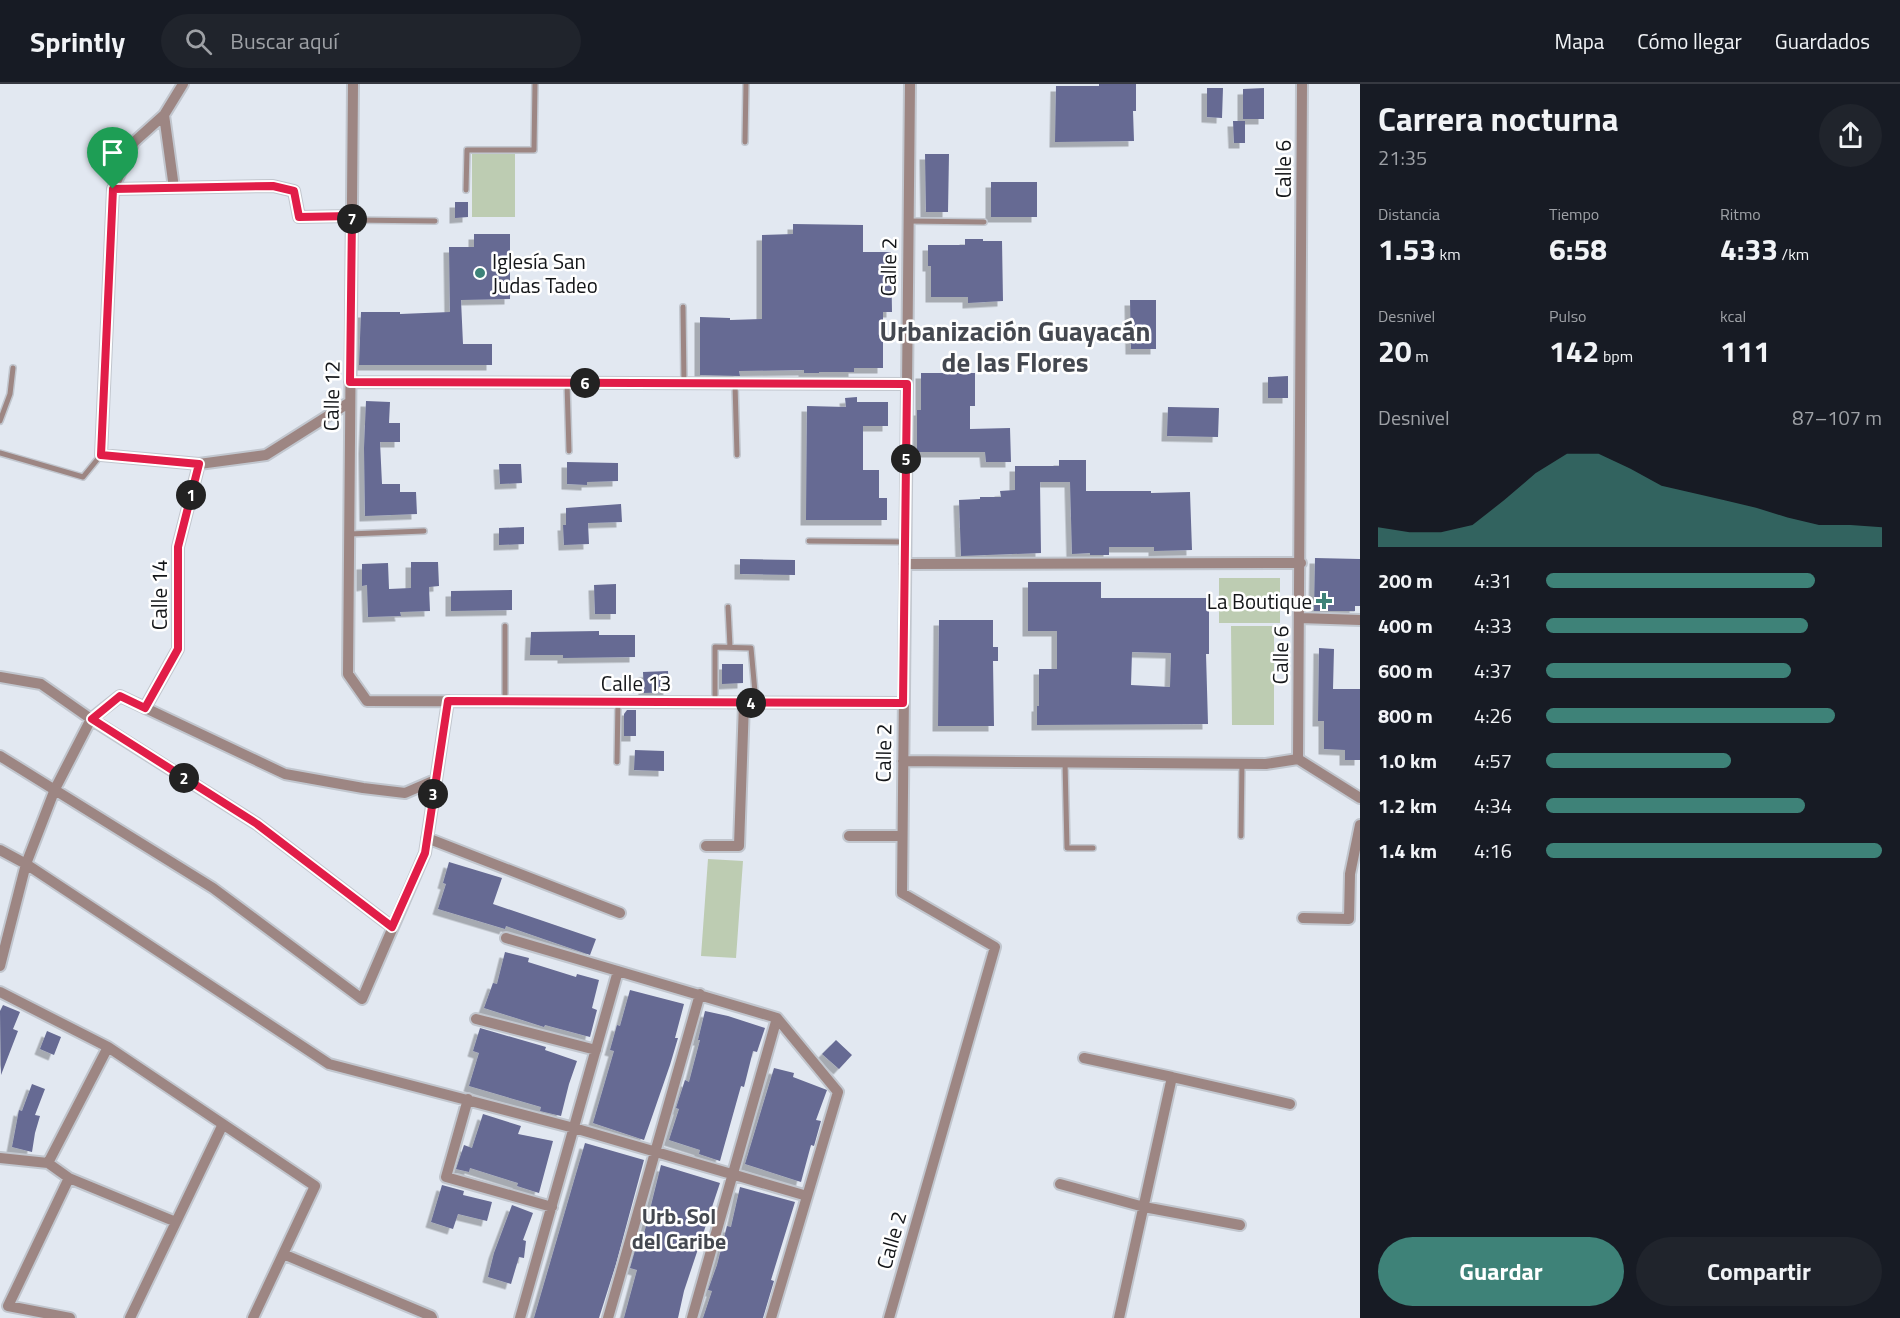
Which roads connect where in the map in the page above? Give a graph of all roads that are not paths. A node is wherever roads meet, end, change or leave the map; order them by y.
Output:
1 (183, 84) edge
2 (353, 84) edge
3 (535, 84) edge
4 (746, 84) edge
5 (910, 84) edge
6 (1302, 84) edge
7 (164, 115) junction
8 (745, 142) dead end
9 (174, 188) junction
10 (113, 189) junction
11 (466, 190) dead end
12 (352, 218) junction
13 (435, 221) dead end
14 (908, 221) junction
15 (984, 222) dead end
16 (683, 307) dead end
17 (13, 368) dead end
18 (350, 382) junction
19 (567, 383) junction
20 (684, 383) junction
21 (735, 384) junction
22 (907, 384) junction
23 (350, 402) junction
24 (0, 421) edge
25 (569, 452) dead end
26 (0, 453) edge
27 (101, 455) junction
28 (737, 455) dead end
29 (199, 464) junction
30 (424, 531) dead end
31 (349, 534) junction
32 (809, 541) dead end
33 (905, 542) junction
34 (1300, 563) junction
35 (905, 564) junction
36 (728, 607) dead end
37 (1300, 618) junction
38 (1360, 620) edge
39 (505, 626) dead end
40 (730, 647) junction
41 (0, 677) edge
42 (367, 701) joint
43 (448, 701) junction
44 (505, 702) junction
45 (618, 702) junction
46 (715, 703) junction
47 (744, 703) junction
48 (756, 703) junction
49 (903, 703) junction
50 (145, 708) junction
51 (92, 719) junction
52 (0, 756) edge
53 (1298, 759) junction
54 (903, 761) junction
55 (617, 762) dead end
56 (1065, 762) junction
57 (1242, 763) junction
58 (435, 780) junction
59 (55, 789) junction
60 (1360, 798) edge
61 (1360, 825) edge
62 (849, 836) dead end
63 (902, 836) junction
64 (1241, 836) dead end
65 (427, 838) junction
66 (706, 846) dead end
67 (1094, 848) dead end
68 (0, 850) edge
69 (26, 864) junction
70 (620, 913) dead end
71 (1303, 918) dead end
72 (392, 927) junction
73 (506, 938) dead end
74 (0, 966) edge
75 (618, 971) junction
76 (0, 993) edge
77 (700, 994) junction
78 (777, 1018) junction
79 (476, 1019) dead end
80 (108, 1047) junction
81 (596, 1050) junction
82 (1084, 1058) dead end
83 (1172, 1077) junction
84 (468, 1099) junction
85 (1290, 1104) dead end
86 (223, 1124) junction
87 (574, 1128) junction
88 (655, 1152) junction
89 (0, 1158) edge
90 (48, 1163) junction
91 (733, 1175) junction
92 (69, 1178) junction
93 (1060, 1184) dead end
94 (807, 1196) junction
95 (552, 1207) junction
96 (1144, 1207) junction
97 (176, 1222) junction
98 (1240, 1225) dead end
99 (283, 1254) junction
100 (70, 1318) edge
101 (130, 1318) edge
102 (253, 1318) edge
103 (432, 1318) edge
104 (520, 1318) edge
105 (608, 1318) edge
106 (692, 1318) edge
107 (771, 1318) edge
108 (889, 1318) edge
109 (1119, 1318) edge

1 - 7 street
2 - 12 street, Calle 12
3 - 11 lane
4 - 8 lane
5 - 14 street, Calle 2
6 - 34 street, Calle 6
7 - 9 street
7 - 10 street
9 - 10 street
9 - 12 street
10 - 27 street
12 - 13 lane
12 - 18 street, Calle 12
14 - 15 lane
14 - 22 street, Calle 2
16 - 20 lane
17 - 24 lane
18 - 19 street
18 - 23 street, Calle 12
19 - 20 street
19 - 25 lane
20 - 21 street
21 - 22 street
21 - 28 lane
22 - 33 street, Calle 2
23 - 29 street
23 - 31 street, Calle 12
26 - 27 lane
27 - 29 street
29 - 50 street, Calle 14
30 - 31 lane
31 - 42 street, Calle 12
32 - 33 lane
33 - 35 street, Calle 2
34 - 35 street
34 - 37 street, Calle 6
35 - 49 street, Calle 2
36 - 40 lane
37 - 38 street
37 - 53 street, Calle 6
39 - 44 lane
40 - 46 lane
40 - 48 lane
41 - 51 street
42 - 43 street, Calle 13
43 - 44 street, Calle 13
43 - 58 street
44 - 45 street, Calle 13
45 - 46 street, Calle 13
45 - 55 lane
46 - 47 street, Calle 13
47 - 48 street, Calle 13
47 - 66 street
48 - 49 street, Calle 13
49 - 54 street, Calle 2
50 - 51 street
50 - 58 street
51 - 59 street
51 - 72 street
52 - 59 street
53 - 57 street
53 - 60 street
54 - 56 street
54 - 63 street, Calle 2
56 - 57 street
56 - 67 lane
57 - 64 lane
58 - 65 street
59 - 69 street
59 - 72 street
61 - 71 street
62 - 63 street
63 - 108 street, Calle 2
65 - 70 street
65 - 72 street
68 - 69 street
69 - 74 street
69 - 84 street
73 - 75 street
75 - 77 street
75 - 81 street
76 - 80 street
77 - 78 street
77 - 88 street
78 - 91 street
78 - 94 street
79 - 81 street
80 - 86 street
80 - 90 street
81 - 87 street
82 - 83 street
83 - 85 street
83 - 96 street
84 - 87 street
84 - 95 street
86 - 97 street
86 - 99 street
87 - 88 street
87 - 95 street
88 - 91 street
88 - 105 street
89 - 90 street
90 - 92 street
91 - 94 street
91 - 106 street
92 - 97 street
92 - 100 street
93 - 96 street
94 - 107 street
95 - 104 street
96 - 98 street
96 - 109 street
97 - 101 street
99 - 102 street
99 - 103 street

